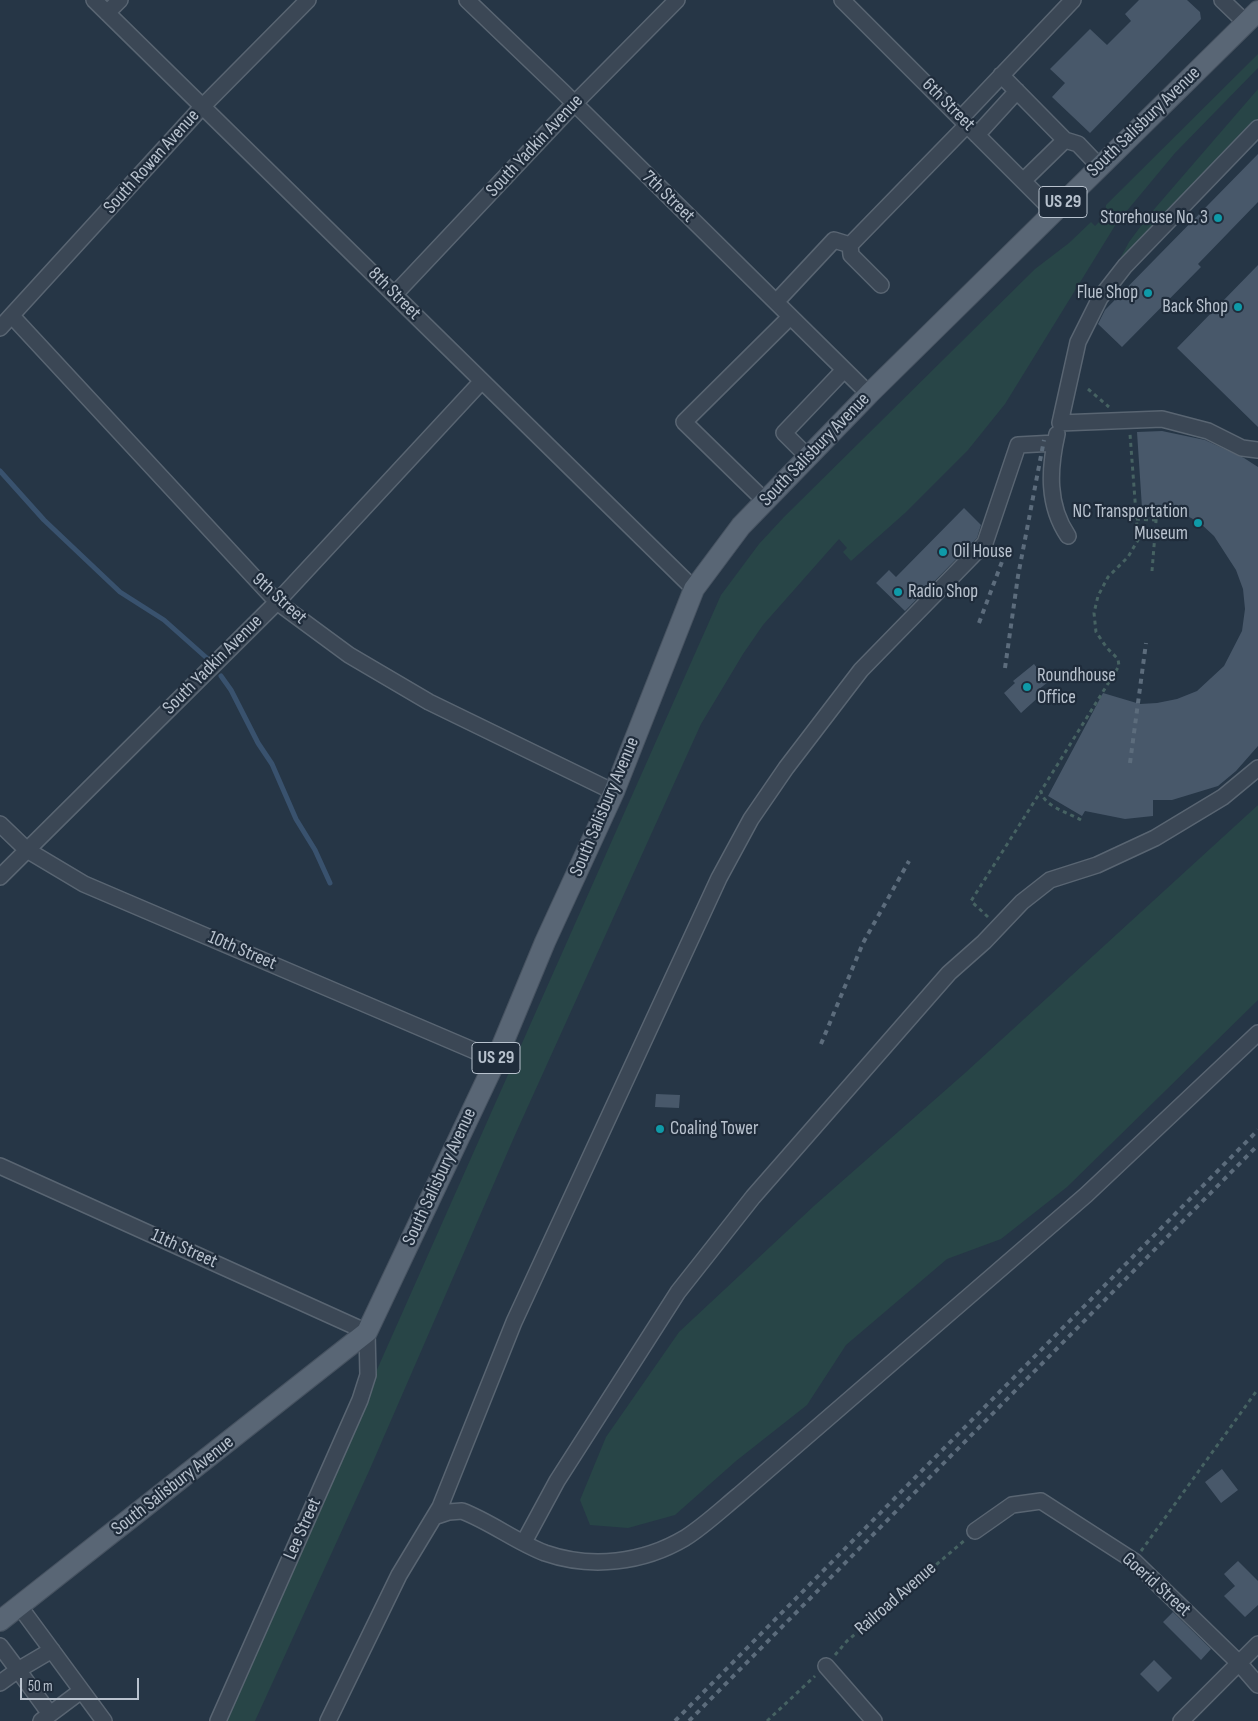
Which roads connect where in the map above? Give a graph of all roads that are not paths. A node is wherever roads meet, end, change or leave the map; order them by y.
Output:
1 (94, 0) edge
2 (120, 0) edge
3 (308, 0) edge
4 (467, 0) edge
5 (677, 0) edge
6 (842, 0) edge
7 (1073, 0) edge
8 (1222, 0) edge
9 (107, 13) junction
10 (1252, 17) edge
11 (1001, 75) junction
12 (1017, 91) junction
13 (574, 104) junction
14 (202, 107) junction
15 (968, 126) junction
16 (1258, 128) edge
17 (1065, 140) junction
18 (1099, 166) junction
19 (1023, 181) junction
20 (1053, 211) junction
21 (850, 245) junction
22 (881, 285) dead end
23 (395, 294) junction
24 (776, 302) junction
25 (12, 316) junction
26 (790, 317) junction
27 (0, 328) edge
28 (844, 370) junction
29 (481, 382) junction
30 (868, 394) junction
31 (1060, 423) junction
32 (1055, 443) junction
33 (1257, 448) edge
34 (808, 457) junction
35 (765, 501) junction
36 (1068, 536) dead end
37 (694, 589) junction
38 (277, 602) junction
39 (1258, 768) edge
40 (614, 792) junction
41 (0, 824) edge
42 (27, 850) junction
43 (0, 877) edge
44 (1258, 1033) edge
45 (496, 1060) junction
46 (0, 1166) edge
47 (368, 1332) junction
48 (434, 1518) junction
49 (975, 1532) road end
50 (524, 1542) junction
51 (20, 1607) junction
52 (0, 1621) edge
53 (1258, 1644) edge
54 (0, 1646) edge
55 (52, 1650) junction
56 (1239, 1663) junction
57 (826, 1666) road end
58 (18, 1670) junction
59 (0, 1683) edge
60 (1258, 1685) edge
61 (81, 1691) junction
62 (46, 1718) edge
63 (104, 1721) edge
64 (218, 1721) edge
65 (328, 1721) edge
66 (874, 1721) edge
67 (1181, 1721) edge

1 - 9 street, 8th Street
2 - 9 street
3 - 14 street, South Rowan Avenue
4 - 13 street, 7th Street
5 - 13 street, South Yadkin Avenue
6 - 15 street, 6th Street
7 - 11 street
8 - 10 street
9 - 14 street, 8th Street
10 - 18 main road, South Salisbury Avenue / US 29
11 - 12 street
11 - 15 street
12 - 15 street
12 - 17 street
13 - 23 street, South Yadkin Avenue
13 - 24 street, 7th Street
14 - 23 street, 8th Street
14 - 25 street, South Rowan Avenue
15 - 19 street, 6th Street
15 - 21 street
16 - 31 street
17 - 18 street
17 - 19 street
18 - 20 main road, South Salisbury Avenue / US 29
19 - 20 street, 6th Street
20 - 30 main road, South Salisbury Avenue / US 29
21 - 22 street
21 - 24 street
23 - 29 street, 8th Street
24 - 26 street, 7th Street
25 - 27 street, South Rowan Avenue
25 - 38 street, 9th Street
26 - 28 street, 7th Street
26 - 35 street
28 - 30 street, 7th Street
28 - 34 street
29 - 37 street, 8th Street
29 - 38 street, South Yadkin Avenue
30 - 34 main road, South Salisbury Avenue / US 29
31 - 32 street
31 - 33 street
32 - 36 street
32 - 48 street
34 - 35 main road, South Salisbury Avenue / US 29
35 - 37 main road, South Salisbury Avenue / US 29
37 - 40 main road, South Salisbury Avenue / US 29
38 - 40 street, 9th Street
38 - 42 street, South Yadkin Avenue
39 - 50 street
40 - 45 main road, South Salisbury Avenue / US 29
41 - 42 street, 10th Street
42 - 43 street, South Yadkin Avenue
42 - 45 street, 10th Street
44 - 50 street
45 - 47 main road, South Salisbury Avenue / US 29
46 - 47 street, 11th Street
47 - 51 main road, South Salisbury Avenue / US 29
47 - 64 street, Lee Street
48 - 50 street
48 - 65 street
49 - 56 street, Goerid Street
51 - 52 main road, South Salisbury Avenue / US 29
51 - 55 street
53 - 56 street
54 - 58 street
55 - 58 street
55 - 61 street
56 - 60 street, Goerid Street
56 - 67 street
57 - 66 street
58 - 59 street
58 - 62 street
61 - 62 street
61 - 63 street

